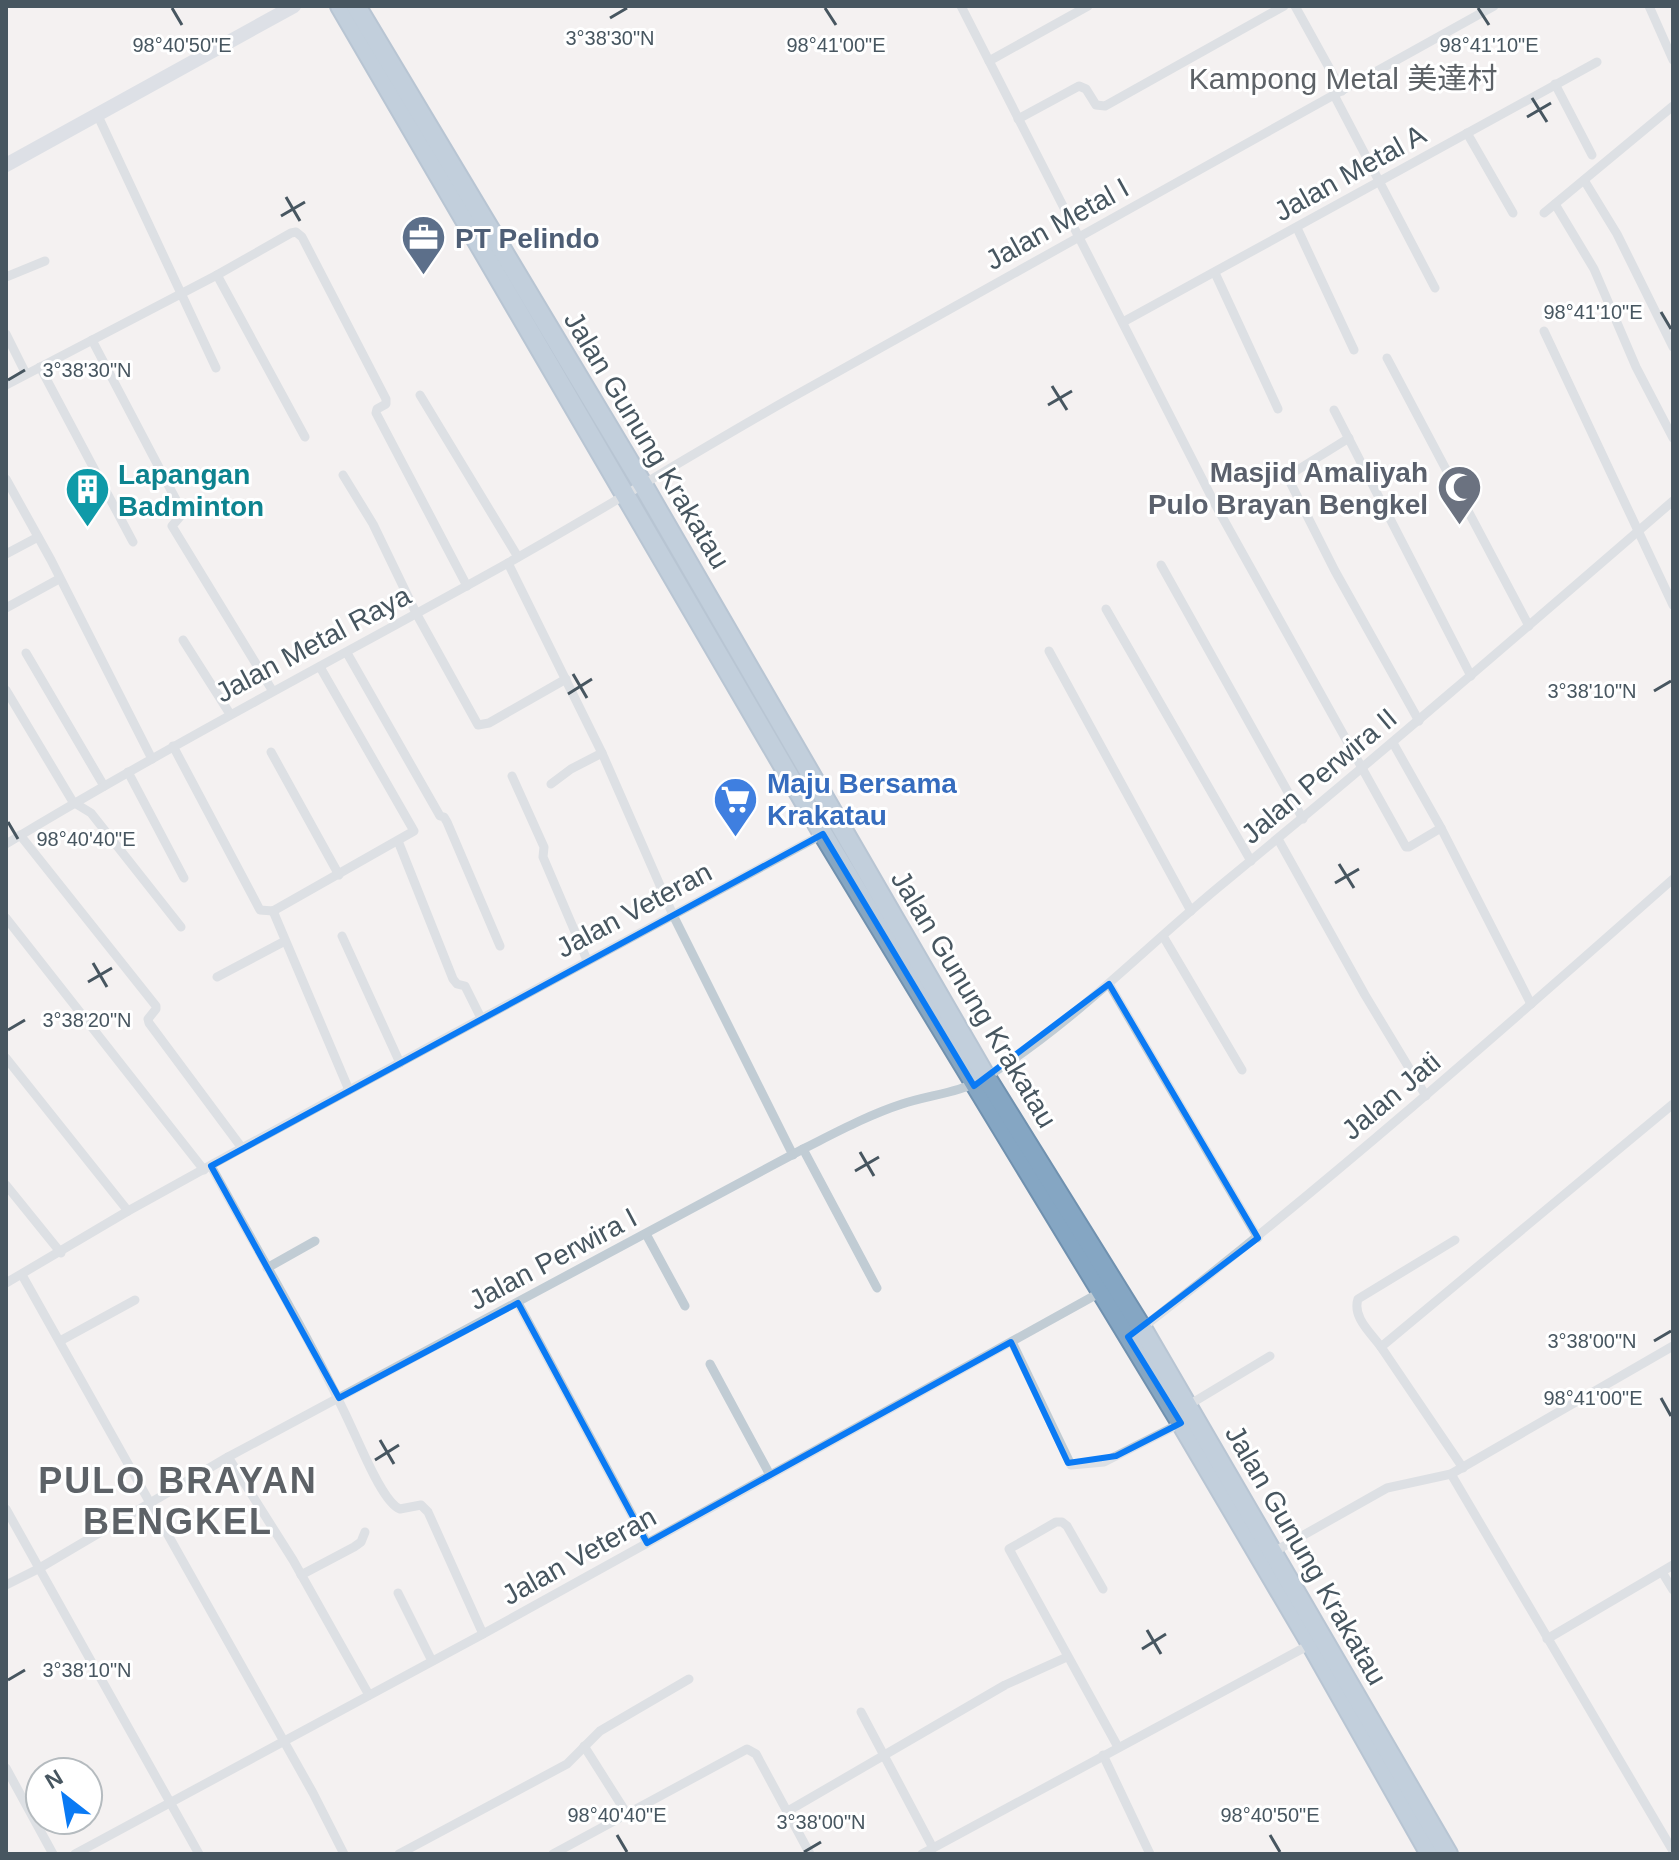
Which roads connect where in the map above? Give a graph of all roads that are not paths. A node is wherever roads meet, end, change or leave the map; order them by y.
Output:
1 (294, 6) edge
2 (340, 6) edge
3 (356, 6) edge
4 (961, 6) edge
5 (1088, 6) edge
6 (1284, 6) edge
7 (1295, 6) edge
8 (1494, 6) edge
9 (1649, 6) edge
10 (1673, 60) edge
11 (989, 61) junction
12 (1597, 62) dead end
13 (1555, 84) junction
14 (1338, 93) junction
15 (1673, 106) edge
16 (98, 116) junction
17 (1018, 119) junction
18 (1467, 133) junction
19 (1592, 155) dead end
20 (6, 165) edge
21 (1584, 180) junction
22 (1379, 181) junction
23 (1555, 204) junction
24 (1513, 213) dead end
25 (1544, 213) dead end
26 (1297, 228) junction
27 (1079, 236) junction
28 (45, 261) dead end
29 (1215, 273) junction
30 (217, 275) junction
31 (6, 277) edge
32 (1435, 288) dead end
33 (180, 294) junction
34 (1123, 322) junction
35 (1544, 331) dead end
36 (6, 334) edge
37 (92, 340) junction
38 (1673, 347) edge
39 (1354, 350) dead end
40 (1387, 358) dead end
41 (40, 367) junction
42 (216, 368) dead end
43 (26, 374) junction
44 (6, 385) edge
45 (420, 395) dead end
46 (1278, 409) dead end
47 (1334, 410) dead end
48 (305, 437) dead end
49 (1349, 438) junction
50 (1673, 438) edge
51 (343, 475) dead end
52 (6, 479) edge
53 (643, 485) junction
54 (625, 495) junction
55 (1673, 501) edge
56 (1638, 532) junction
57 (38, 537) junction
58 (133, 542) dead end
59 (6, 554) edge
60 (513, 560) junction
61 (1161, 565) dead end
62 (59, 579) junction
63 (467, 586) junction
64 (1673, 605) edge
65 (6, 608) edge
66 (1106, 609) dead end
67 (416, 613) junction
68 (1529, 626) junction
69 (183, 640) dead end
70 (1049, 651) dead end
71 (26, 653) dead end
72 (347, 653) junction
73 (320, 667) junction
74 (1471, 676) junction
75 (566, 679) junction
76 (6, 690) edge
77 (272, 690) junction
78 (230, 714) junction
79 (1419, 721) junction
80 (1393, 743) junction
81 (173, 746) junction
82 (271, 752) dead end
83 (602, 753) junction
84 (152, 759) junction
85 (1363, 769) junction
86 (128, 772) junction
87 (512, 776) dead end
88 (551, 784) dead end
89 (104, 786) junction
90 (73, 802) junction
91 (1303, 819) junction
92 (1441, 828) junction
93 (823, 834) junction
94 (20, 835) junction
95 (1278, 839) junction
96 (398, 841) junction
97 (6, 844) edge
98 (1251, 861) junction
99 (339, 875) junction
100 (184, 878) dead end
101 (1673, 879) edge
102 (273, 911) junction
103 (1191, 911) junction
104 (673, 915) junction
105 (6, 918) edge
106 (181, 927) dead end
107 (342, 936) dead end
108 (1163, 936) junction
109 (285, 941) junction
110 (500, 946) dead end
111 (587, 960) junction
112 (217, 977) dead end
113 (1109, 984) junction
114 (1531, 1004) junction
115 (481, 1018) junction
116 (6, 1058) edge
117 (400, 1063) junction
118 (1242, 1070) dead end
119 (980, 1081) junction
120 (349, 1090) junction
121 (1426, 1096) junction
122 (1673, 1104) edge
123 (242, 1148) junction
124 (803, 1149) junction
125 (793, 1155) junction
126 (207, 1168) junction
127 (6, 1185) edge
128 (128, 1211) junction
129 (646, 1234) junction
130 (1258, 1238) junction
131 (1455, 1240) dead end
132 (315, 1241) dead end
133 (61, 1253) junction
134 (267, 1268) junction
135 (22, 1275) junction
136 (6, 1283) edge
137 (877, 1288) dead end
138 (1101, 1292) junction
139 (135, 1300) dead end
140 (518, 1303) junction
141 (685, 1306) dead end
142 (1135, 1333) junction
143 (60, 1341) junction
144 (1012, 1342) junction
145 (1673, 1346) edge
146 (1381, 1347) junction
147 (1270, 1356) dead end
148 (710, 1364) dead end
149 (339, 1398) junction
150 (1184, 1415) junction
151 (228, 1457) junction
152 (1463, 1468) junction
153 (1451, 1474) junction
154 (770, 1475) junction
155 (149, 1502) junction
156 (6, 1509) edge
157 (365, 1532) dead end
158 (647, 1543) junction
159 (1266, 1556) junction
160 (1673, 1565) edge
161 (38, 1569) junction
162 (1662, 1572) junction
163 (301, 1575) junction
164 (6, 1585) edge
165 (1103, 1589) dead end
166 (1673, 1590) edge
167 (398, 1593) dead end
168 (483, 1634) junction
169 (1547, 1639) junction
170 (1311, 1644) junction
171 (1067, 1657) junction
172 (432, 1661) junction
173 (689, 1679) dead end
174 (369, 1695) junction
175 (861, 1712) dead end
176 (282, 1740) junction
177 (584, 1746) junction
178 (1118, 1747) junction
179 (1103, 1755) junction
180 (883, 1756) junction
181 (6, 1768) edge
182 (171, 1803) junction
183 (788, 1811) junction
184 (627, 1814) junction
185 (933, 1848) junction
186 (1673, 1851) edge
187 (53, 1854) edge
188 (75, 1854) edge
189 (199, 1854) edge
190 (344, 1854) edge
191 (399, 1854) edge
192 (553, 1854) edge
193 (810, 1854) edge
194 (922, 1854) edge
195 (1150, 1854) edge
196 (1430, 1854) edge
197 (1448, 1854) edge

1 - 16 main road
2 - 54 highway, Jalan Gunung Krakatau
3 - 53 highway, Jalan Gunung Krakatau
4 - 11 street
5 - 11 street
6 - 17 street
7 - 14 street
8 - 14 street, Jalan Metal I
9 - 10 street
11 - 17 street
12 - 13 street, Jalan Metal A
13 - 18 street, Jalan Metal A
13 - 19 street
14 - 22 street
14 - 27 street, Jalan Metal I
15 - 21 street
16 - 20 main road
16 - 33 street
17 - 27 street
18 - 22 street, Jalan Metal A
18 - 24 street
21 - 23 street
21 - 38 street
22 - 26 street, Jalan Metal A
22 - 32 street
23 - 25 street
23 - 50 street
26 - 29 street, Jalan Metal A
26 - 39 street
27 - 34 street
27 - 53 street, Jalan Metal I
28 - 31 street
29 - 34 street, Jalan Metal A
29 - 46 street
30 - 33 street
30 - 48 street
30 - 63 street
33 - 37 street
33 - 42 street
34 - 85 street
35 - 56 street
36 - 43 street
37 - 41 street
37 - 77 street
40 - 68 street
41 - 43 street
41 - 58 street
43 - 44 street
45 - 60 street
47 - 49 street
49 - 74 street
49 - 79 street
51 - 67 street
52 - 57 street
53 - 54 street, Jalan Metal Raya
53 - 119 highway, Jalan Gunung Krakatau
54 - 60 street, Jalan Metal Raya
54 - 93 highway, Jalan Gunung Krakatau
55 - 56 street, Jalan Perwira II
56 - 64 street
56 - 68 street, Jalan Perwira II
57 - 59 street
57 - 62 street
60 - 63 street, Jalan Metal Raya
60 - 75 street
61 - 91 street
62 - 65 street
62 - 84 street
63 - 67 street, Jalan Metal Raya
66 - 98 street
67 - 72 street, Jalan Metal Raya
67 - 75 street
68 - 74 street, Jalan Perwira II
69 - 78 street
70 - 103 street
71 - 89 street
72 - 73 street, Jalan Metal Raya
72 - 110 street
73 - 77 street, Jalan Metal Raya
73 - 96 street
74 - 79 street, Jalan Perwira II
75 - 83 street
76 - 90 street
77 - 78 street, Jalan Metal Raya
78 - 81 street, Jalan Metal Raya
79 - 80 street, Jalan Perwira II
80 - 85 street, Jalan Perwira II
80 - 92 street
81 - 84 street, Jalan Metal Raya
81 - 102 street
82 - 99 street
83 - 88 street
83 - 104 street
84 - 86 street, Jalan Metal Raya
85 - 91 street, Jalan Perwira II
85 - 92 street
86 - 89 street, Jalan Metal Raya
86 - 100 street
87 - 111 street
89 - 90 street, Jalan Metal Raya
90 - 94 street, Jalan Metal Raya
90 - 106 street
91 - 95 street, Jalan Perwira II
92 - 114 street
93 - 104 street, Jalan Veteran
93 - 119 highway, Jalan Gunung Krakatau
94 - 97 street, Jalan Metal Raya
94 - 123 street
95 - 98 street, Jalan Perwira II
95 - 121 street
96 - 99 street
96 - 115 street
98 - 103 street, Jalan Perwira II
99 - 102 street
101 - 114 street, Jalan Jati
102 - 109 street
103 - 108 street, Jalan Perwira II
104 - 111 street, Jalan Veteran
104 - 125 street
105 - 126 street
107 - 117 street
108 - 113 street, Jalan Perwira II
108 - 118 street
109 - 112 street
109 - 120 street
111 - 115 street, Jalan Veteran
113 - 119 street, Jalan Perwira II
113 - 130 street
114 - 121 street, Jalan Jati
115 - 117 street, Jalan Veteran
116 - 128 street
117 - 120 street, Jalan Veteran
119 - 124 street, Jalan Perwira I
119 - 138 highway, Jalan Gunung Krakatau
119 - 142 highway, Jalan Gunung Krakatau
120 - 123 street, Jalan Veteran
121 - 130 street, Jalan Jati
122 - 146 street
123 - 126 street, Jalan Veteran
124 - 125 street, Jalan Perwira I
124 - 137 street
125 - 129 street, Jalan Perwira I
126 - 128 street, Jalan Veteran
126 - 134 street
127 - 133 street
128 - 133 street, Jalan Veteran
129 - 140 street, Jalan Perwira I
129 - 141 street
130 - 142 street, Jalan Jati
131 - 146 street
132 - 134 street
133 - 135 street, Jalan Veteran
134 - 149 street
135 - 136 street, Jalan Veteran
135 - 143 street
138 - 142 highway, Jalan Gunung Krakatau
138 - 144 street, Jalan Veteran
139 - 143 street
140 - 149 street, Jalan Perwira I
140 - 158 street
142 - 150 highway, Jalan Gunung Krakatau
143 - 155 street
144 - 150 street
144 - 154 street, Jalan Veteran
145 - 152 street
146 - 152 street
147 - 150 street
148 - 154 street
149 - 151 street, Jalan Perwira I
149 - 168 street
150 - 159 highway, Jalan Gunung Krakatau
151 - 155 street, Jalan Perwira I
151 - 163 street
152 - 153 street
153 - 159 street
153 - 169 street
154 - 158 street, Jalan Veteran
155 - 161 street, Jalan Perwira I
155 - 176 street
156 - 161 street
157 - 163 street
158 - 168 street, Jalan Veteran
159 - 170 highway, Jalan Gunung Krakatau
159 - 197 highway, Jalan Gunung Krakatau
160 - 162 street
161 - 164 street, Jalan Perwira I
161 - 182 street
162 - 166 street
162 - 169 street
163 - 174 street
165 - 171 street
167 - 172 street
168 - 172 street, Jalan Veteran
169 - 186 street
170 - 178 street
170 - 196 highway, Jalan Gunung Krakatau
171 - 178 street
171 - 180 street
172 - 174 street, Jalan Veteran
173 - 177 street
174 - 176 street, Jalan Veteran
175 - 180 street
176 - 182 street, Jalan Veteran
176 - 190 street
177 - 184 street
177 - 191 street
178 - 179 street
179 - 185 street
179 - 195 street
180 - 183 street
180 - 185 street
181 - 187 street
182 - 188 street, Jalan Veteran
182 - 189 street
183 - 184 street
183 - 193 street
184 - 192 street
185 - 194 street

